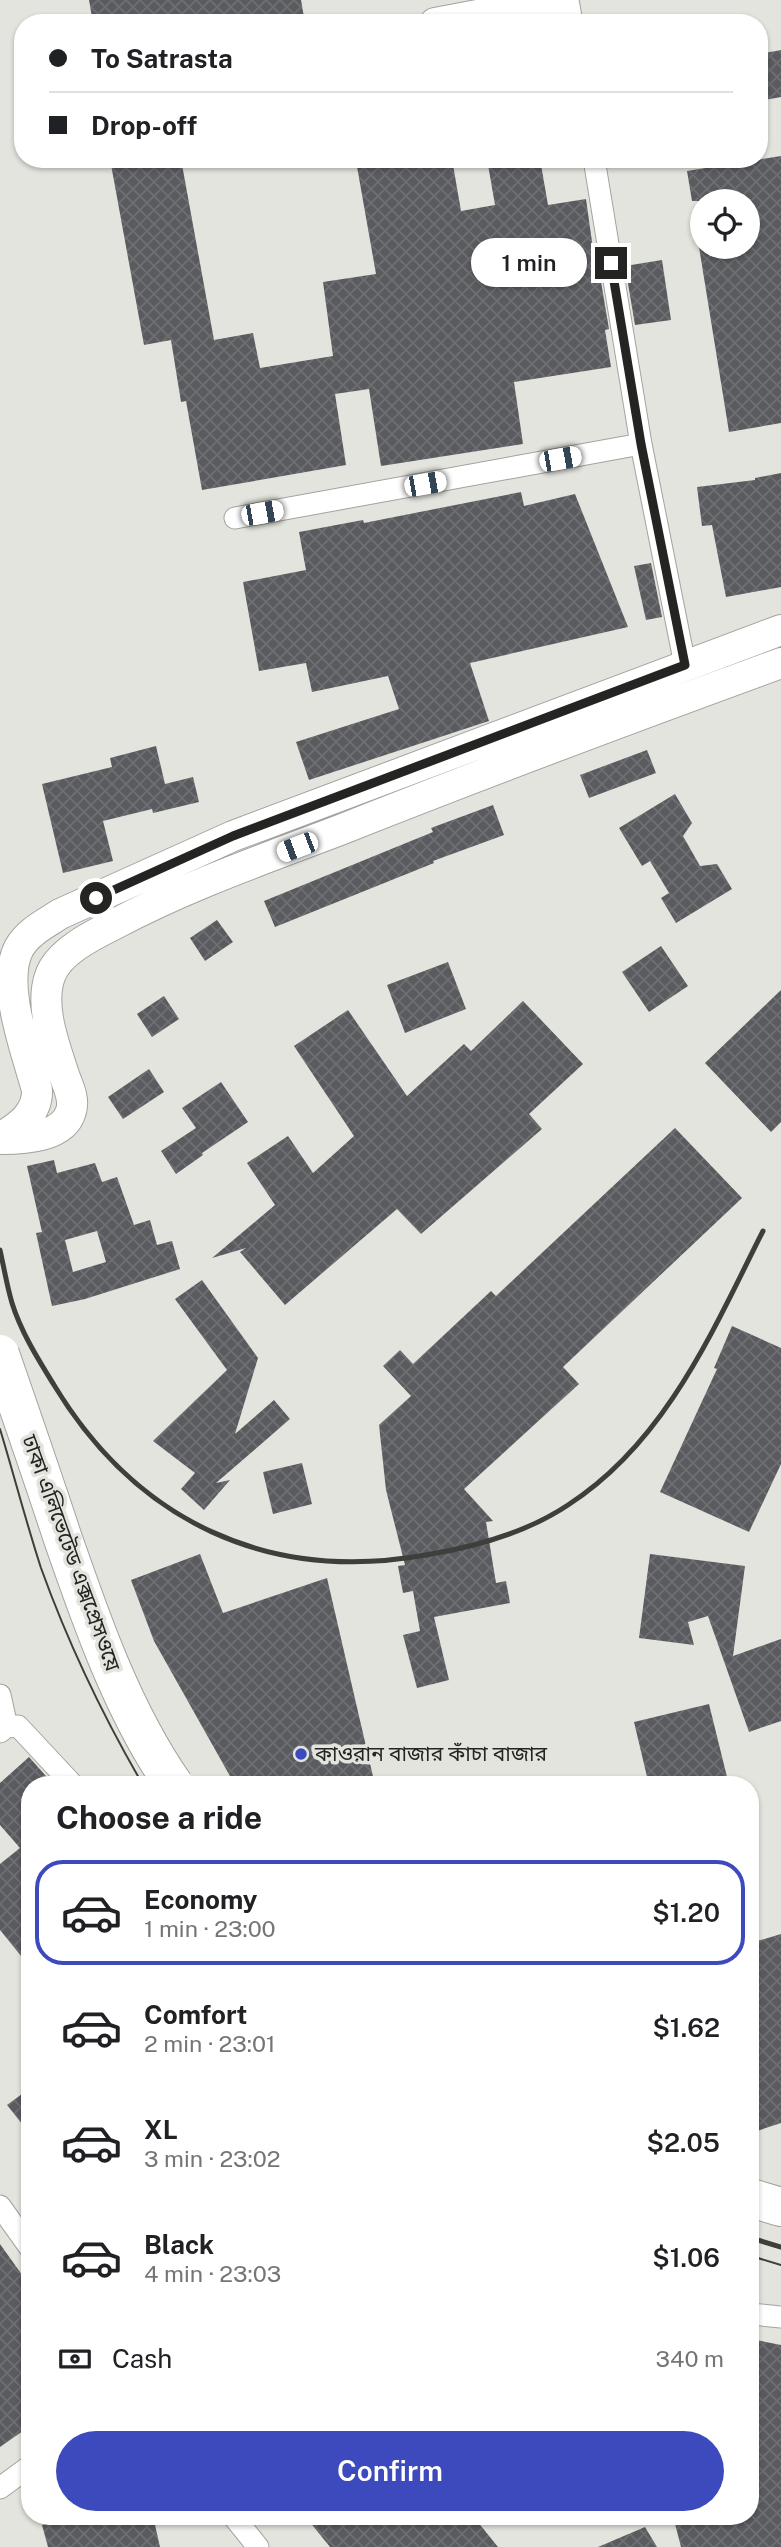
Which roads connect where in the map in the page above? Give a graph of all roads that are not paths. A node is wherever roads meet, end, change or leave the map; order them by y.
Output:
1 (557, 0) edge
2 (483, 14) edge
3 (595, 168) edge
4 (641, 444) junction
5 (235, 518) dead end
6 (781, 630) edge
7 (781, 663) edge
8 (685, 665) junction
9 (696, 694) junction
10 (233, 836) junction
11 (247, 866) junction
12 (43, 925) junction
13 (64, 957) junction
14 (0, 1139) edge
15 (0, 1354) edge
16 (0, 1695) edge
17 (3, 1729) edge
18 (65, 1776) edge
19 (169, 1776) edge
20 (759, 2201) edge
21 (781, 2207) edge
22 (1, 2209) edge
23 (21, 2236) edge
24 (759, 2315) edge
25 (781, 2317) edge
26 (21, 2473) edge
27 (0, 2488) edge
28 (239, 2525) edge
29 (253, 2545) edge

1 - 2 street
3 - 4 street
4 - 5 street
4 - 8 street
6 - 8 street
7 - 9 street
8 - 9 street
8 - 10 street
9 - 11 street
10 - 11 street
10 - 12 street
11 - 13 street
12 - 13 street
12 - 14 street
13 - 14 street
15 - 19 highway, ঢাকা এলিভেটেড এক্সপ্রেসওয়ে, bridge
16 - 17 street
17 - 18 street
20 - 21 highway
22 - 23 street
24 - 25 street
26 - 27 street
28 - 29 street

